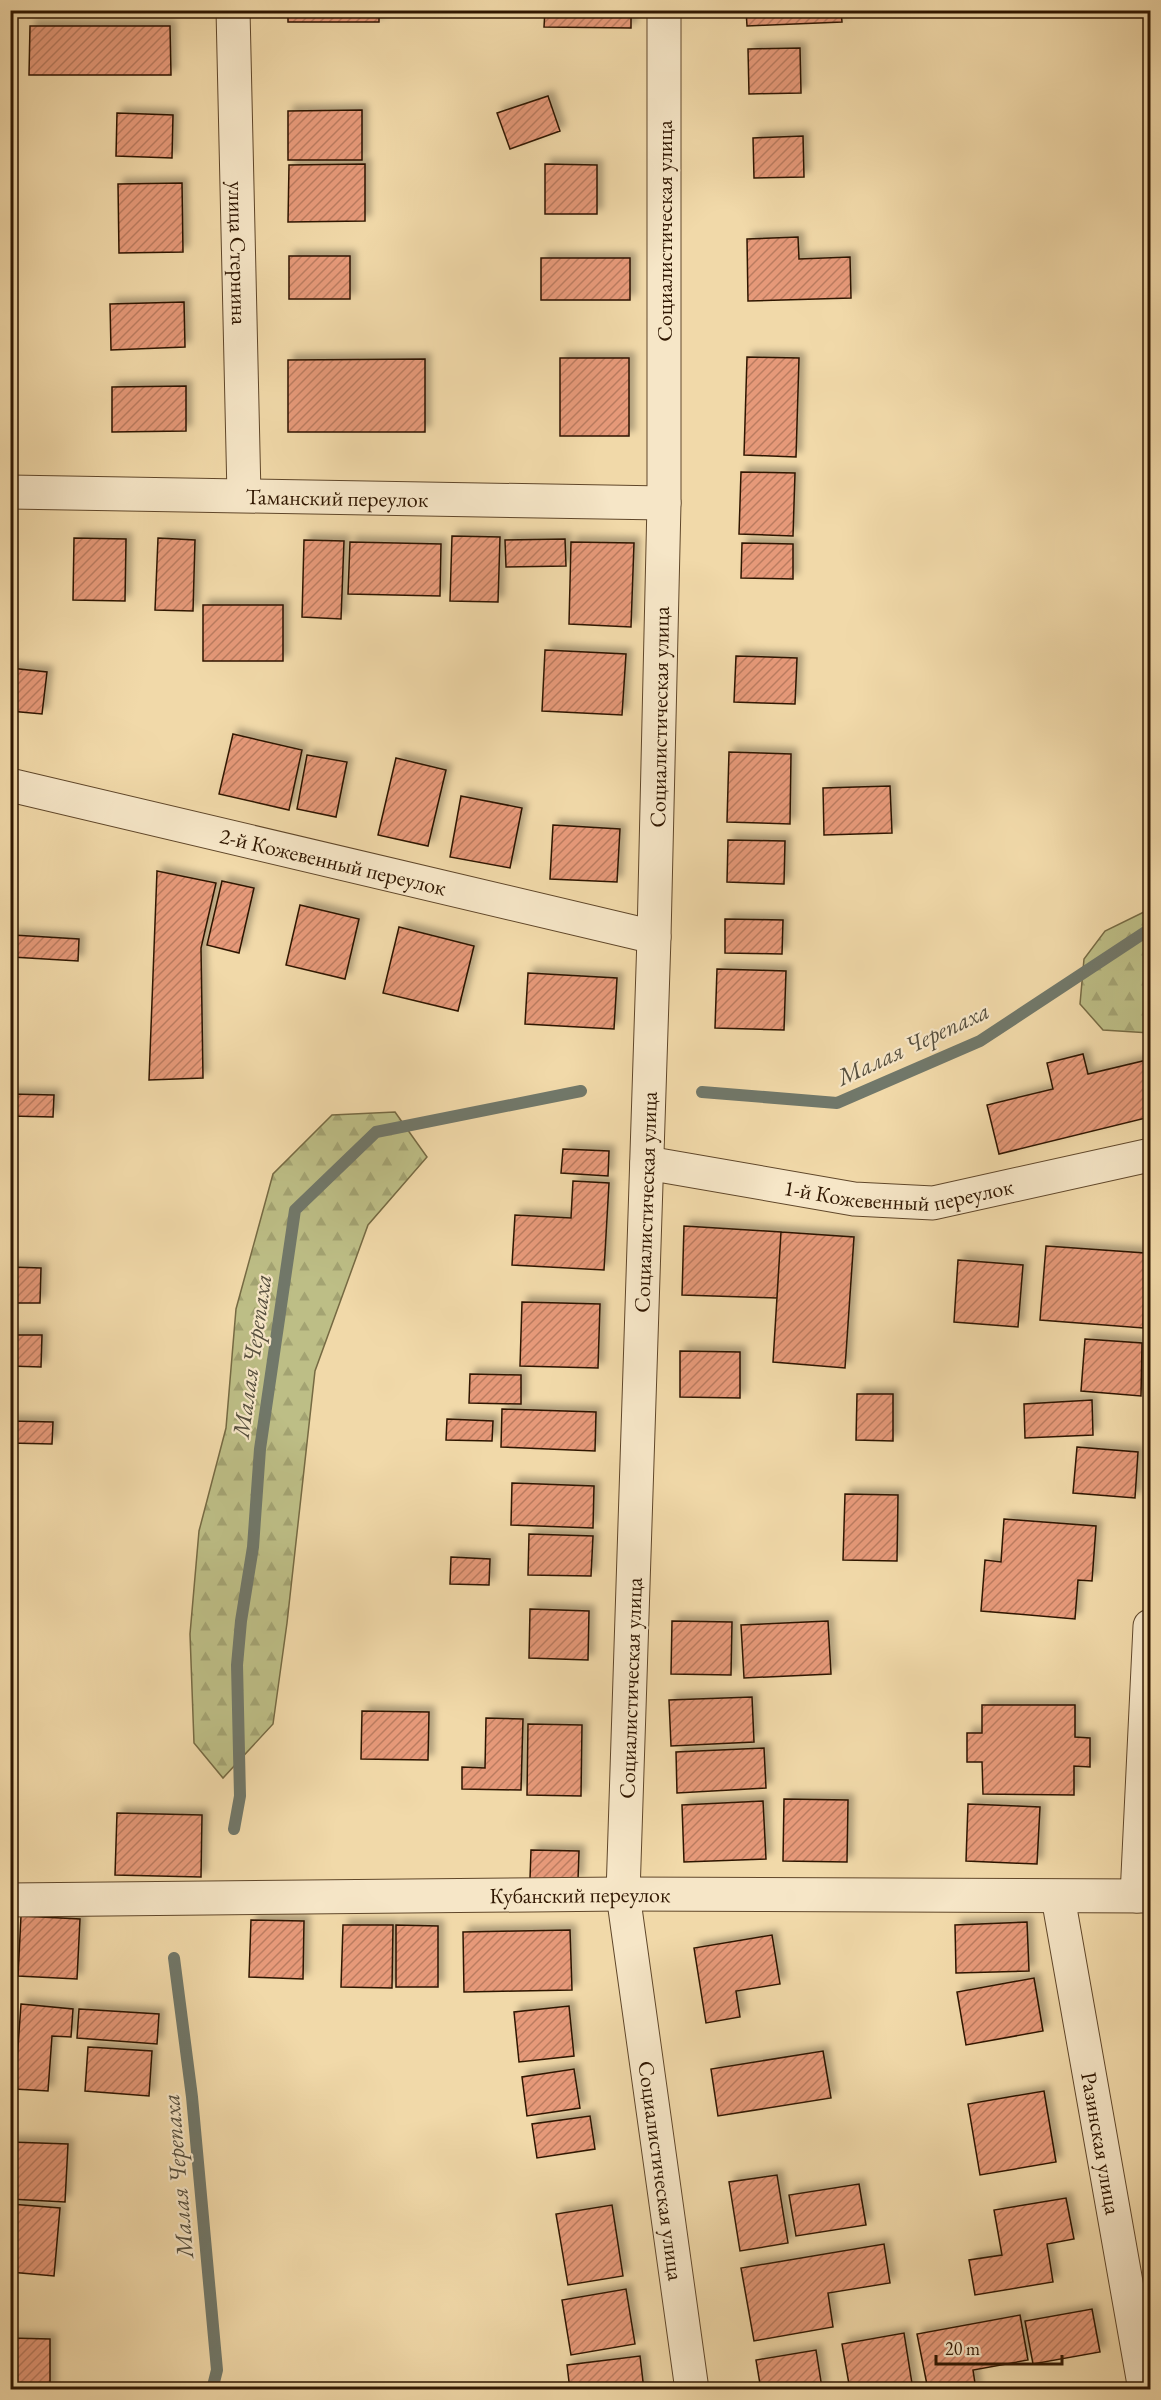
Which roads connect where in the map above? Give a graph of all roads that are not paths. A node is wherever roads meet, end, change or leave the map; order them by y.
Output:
1 (233, 10) edge
2 (664, 10) edge
3 (10, 492) edge
4 (244, 495) junction
5 (664, 503) junction
6 (10, 785) edge
7 (654, 937) junction
8 (1150, 1155) edge
9 (647, 1163) junction
10 (1150, 1626) edge
11 (623, 1894) junction
12 (1144, 1896) edge
13 (1058, 1897) junction
14 (10, 1900) edge
15 (692, 2390) edge
16 (1145, 2390) edge

1 - 4 street, улица Стернина
2 - 5 street, Социалистическая улица
3 - 4 street, Таманский переулок
4 - 5 street, Таманский переулок
5 - 7 street, Социалистическая улица
6 - 7 street, 2-й Кожевенный переулок
7 - 9 street, Социалистическая улица
8 - 9 street, 1-й Кожевенный переулок
9 - 11 street, Социалистическая улица
10 - 12 street
11 - 13 street, Кубанский переулок
11 - 14 street, Кубанский переулок
11 - 15 street, Социалистическая улица
12 - 13 street, Кубанский переулок
13 - 16 street, Разинская улица

